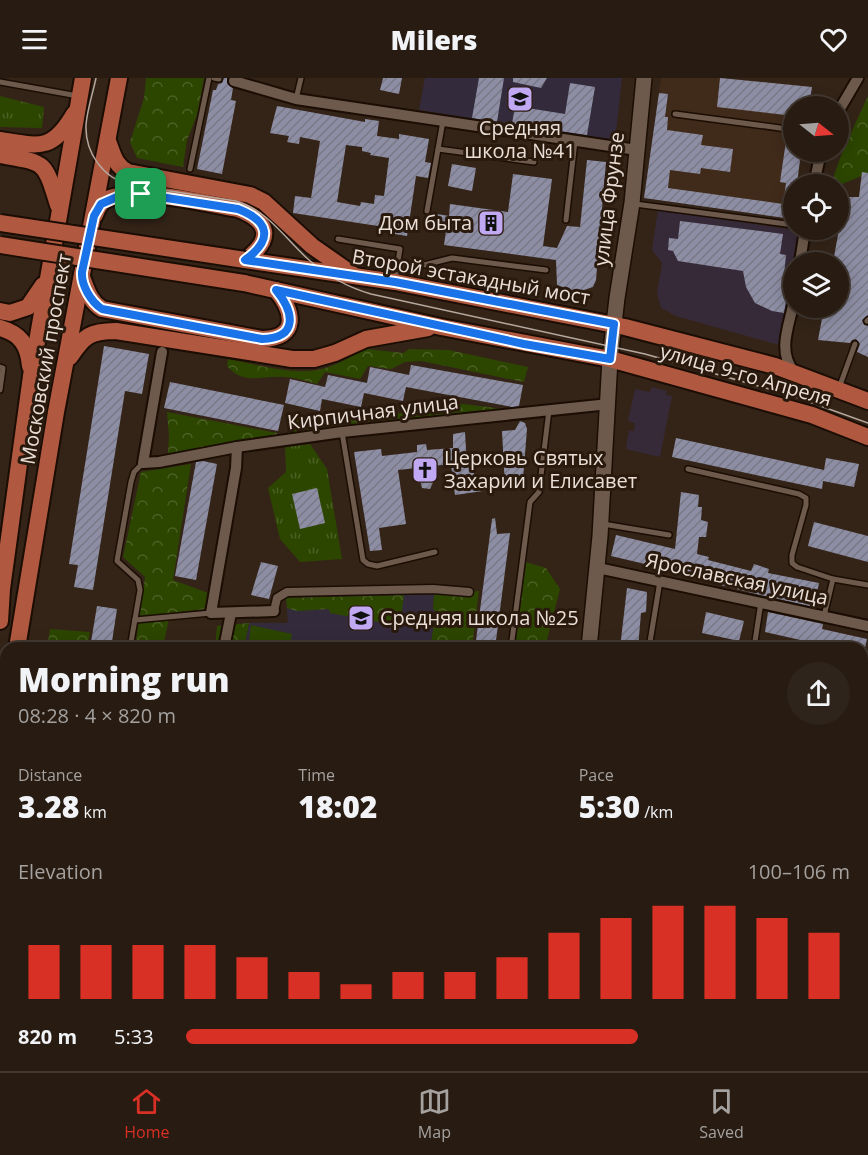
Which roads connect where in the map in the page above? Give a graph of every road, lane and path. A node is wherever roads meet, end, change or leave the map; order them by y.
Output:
1 (83, 78) edge
2 (119, 78) edge
3 (209, 78) edge
4 (301, 78) edge
5 (644, 78) edge
6 (858, 78) edge
7 (234, 81) dead end
8 (0, 82) edge
9 (847, 96) edge
10 (296, 99) junction
11 (79, 102) junction
12 (675, 114) dead end
13 (443, 121) junction
14 (783, 129) edge
15 (108, 139) junction
16 (0, 140) edge
17 (575, 141) junction
18 (438, 149) junction
19 (637, 150) junction
20 (0, 155) edge
21 (534, 162) dead end
22 (190, 169) dead end
23 (632, 203) junction
24 (59, 209) junction
25 (427, 212) dead end
26 (94, 216) junction
27 (566, 219) dead end
28 (0, 223) edge
29 (783, 224) edge
30 (338, 239) dead end
31 (0, 245) edge
32 (245, 260) junction
33 (50, 267) junction
34 (546, 270) dead end
35 (396, 274) junction
36 (356, 276) junction
37 (82, 277) junction
38 (276, 290) junction
39 (0, 311) edge
40 (791, 318) edge
41 (614, 324) junction
42 (441, 327) junction
43 (0, 328) edge
44 (855, 344) dead end
45 (783, 348) junction
46 (162, 352) dead end
47 (610, 359) junction
48 (66, 362) junction
49 (759, 362) junction
50 (0, 367) edge
51 (794, 372) junction
52 (31, 376) junction
53 (839, 389) junction
54 (0, 390) edge
55 (868, 401) edge
56 (609, 404) junction
57 (549, 410) junction
58 (342, 432) junction
59 (868, 437) edge
60 (237, 447) junction
61 (143, 463) junction
62 (688, 469) dead end
63 (601, 524) junction
64 (669, 535) dead end
65 (4, 548) edge
66 (435, 552) dead end
67 (598, 568) junction
68 (833, 579) junction
69 (660, 581) junction
70 (868, 585) edge
71 (470, 592) dead end
72 (3, 602) junction
73 (761, 602) junction
74 (25, 606) junction
75 (274, 611) joint
76 (231, 613) junction
77 (211, 614) junction
78 (824, 616) junction
79 (135, 620) junction
80 (0, 621) edge
81 (868, 626) edge
82 (18, 642) edge
83 (131, 642) edge
84 (225, 642) edge
85 (512, 642) edge
86 (590, 642) edge
87 (650, 642) edge
88 (755, 642) edge

1 - 11 main road, Московский проспект
2 - 15 main road, Московский проспект
3 - 22 lane
4 - 10 lane
5 - 19 main road, улица Фрунзе
6 - 9 street
7 - 10 street
8 - 11 lane
10 - 13 street
11 - 16 main road
11 - 24 main road, Московский проспект
12 - 14 lane
13 - 17 street
13 - 18 lane
15 - 26 main road, Московский проспект
15 - 36 main road
17 - 19 street
17 - 27 lane
18 - 21 lane
18 - 25 lane
19 - 23 main road, улица Фрунзе
20 - 24 main road
23 - 29 lane
23 - 41 main road, улица Фрунзе
24 - 33 main road, Московский проспект
26 - 32 main road
26 - 37 main road, Московский проспект
28 - 32 main road, Второй эстакадный мост, bridge
30 - 35 lane
31 - 38 main road, bridge
32 - 36 main road, Второй эстакадный мост
33 - 39 main road
33 - 52 main road, Московский проспект
34 - 35 lane
35 - 36 main road, Второй эстакадный мост
35 - 41 main road, Второй эстакадный мост
37 - 38 main road
37 - 48 main road, Московский проспект
38 - 42 main road
40 - 45 street
41 - 47 main road, улица Фрунзе
41 - 49 main road, улица 9-го Апреля
42 - 47 main road
42 - 48 main road
43 - 52 main road
44 - 53 lane
45 - 49 street
45 - 51 street
46 - 61 street
47 - 56 main road, улица Фрунзе
47 - 59 main road, улица 9-го Апреля
48 - 74 main road, Московский проспект
49 - 51 main road, улица 9-го Апреля
50 - 54 lane
51 - 53 main road, улица 9-го Апреля
52 - 65 main road, Московский проспект
53 - 55 main road, улица 9-го Апреля
56 - 57 street, Кирпичная улица
56 - 63 main road, улица Фрунзе
57 - 58 street, Кирпичная улица
57 - 85 lane
58 - 60 street, Кирпичная улица
58 - 66 lane
60 - 61 street, Кирпичная улица
60 - 77 street
61 - 79 lane
62 - 68 lane
63 - 64 lane
63 - 67 main road, улица Фрунзе
65 - 72 main road, Московский проспект
67 - 69 street, Ярославская улица
67 - 86 main road, улица Фрунзе
68 - 70 lane
68 - 78 lane
69 - 73 street, Ярославская улица
69 - 87 lane
71 - 75 street
72 - 74 main road
72 - 80 main road, Московский проспект
73 - 78 street, Ярославская улица
73 - 88 lane
74 - 82 main road, Московский проспект
75 - 76 street
76 - 77 street
76 - 84 street
77 - 79 lane
78 - 81 street, Ярославская улица
79 - 83 lane

